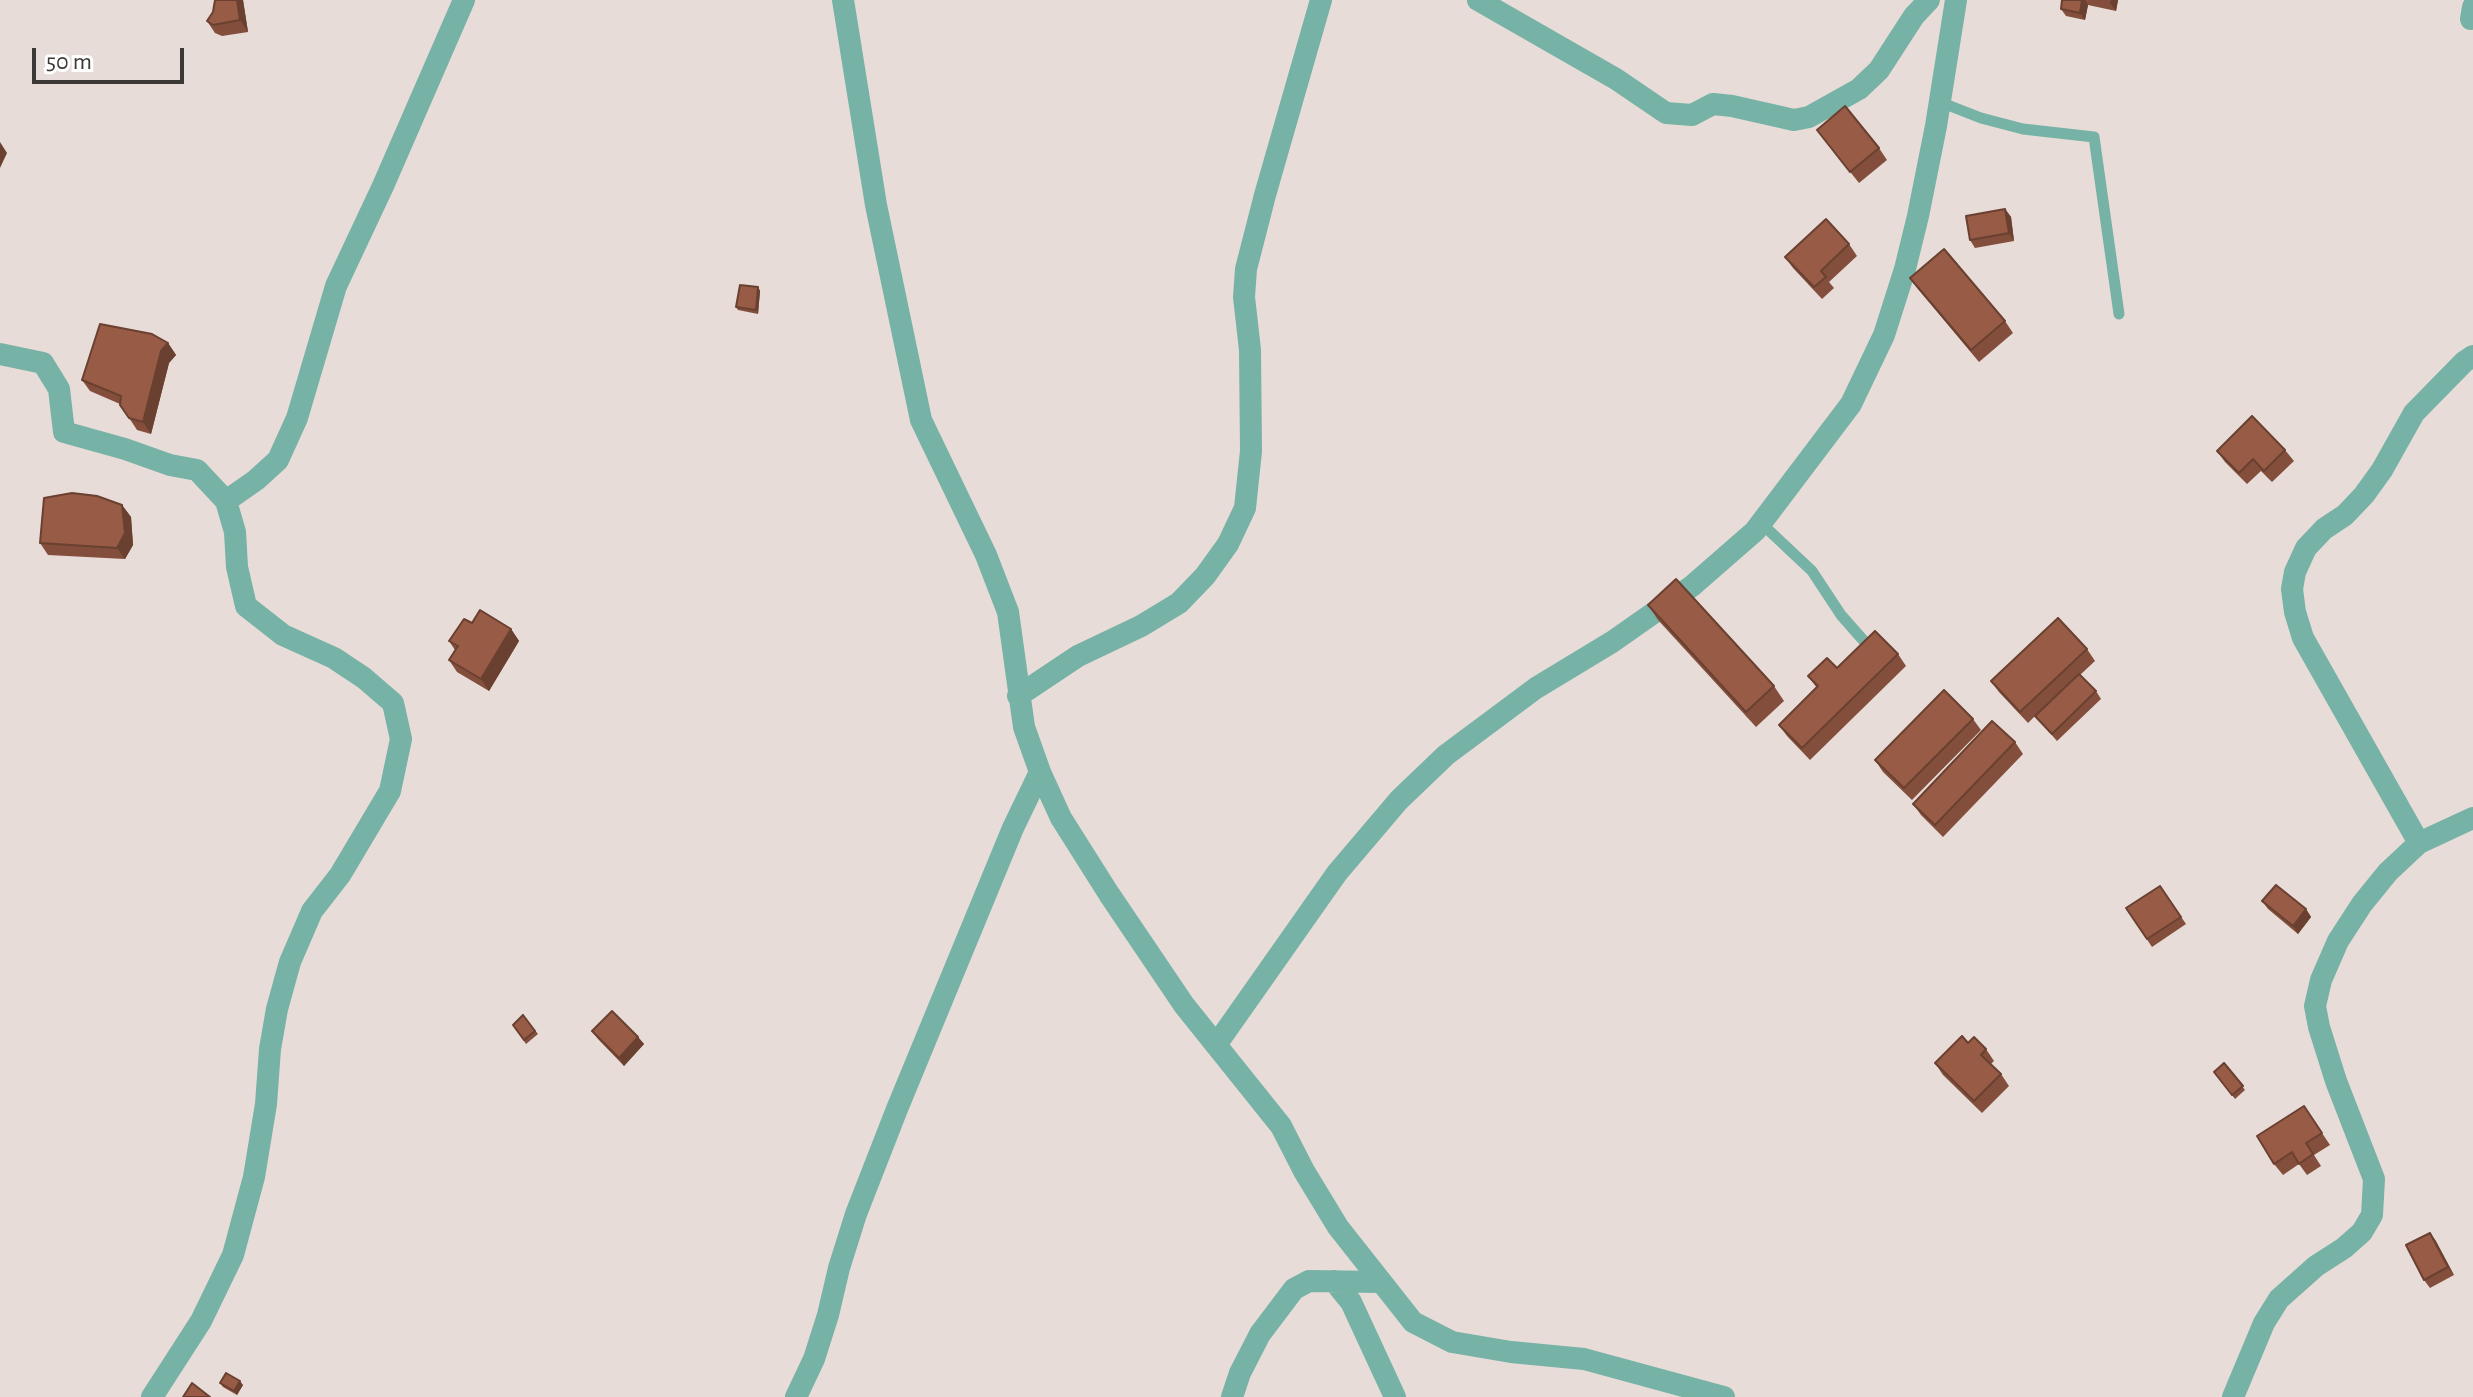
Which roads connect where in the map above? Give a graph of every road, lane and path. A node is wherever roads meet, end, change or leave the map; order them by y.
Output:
1 (464, 0) edge
2 (1321, 0) edge
3 (1478, 0) edge
4 (1929, 0) edge
5 (1956, 0) edge
6 (838, 1) edge
7 (1940, 102) junction
8 (2119, 314) dead end
9 (0, 354) edge
10 (2473, 356) edge
11 (226, 501) junction
12 (1761, 523) junction
13 (1863, 640) edge
14 (1018, 696) junction
15 (1040, 772) junction
16 (2473, 818) edge
17 (2419, 843) junction
18 (1216, 1045) junction
19 (1334, 1281) junction
20 (1380, 1282) junction
21 (152, 1397) edge
22 (796, 1397) edge
23 (1232, 1397) edge
24 (1395, 1397) edge
25 (1724, 1397) edge
26 (2233, 1397) edge

1 - 11 street
2 - 14 street
3 - 4 street
5 - 7 street
6 - 14 street
7 - 8 lane
7 - 12 street
9 - 11 street
10 - 17 street
11 - 21 street
12 - 13 lane
12 - 18 street
14 - 15 street
15 - 18 street
15 - 22 street
16 - 17 street
17 - 26 street
18 - 20 street
19 - 20 street
19 - 23 street
19 - 24 street
20 - 25 street

